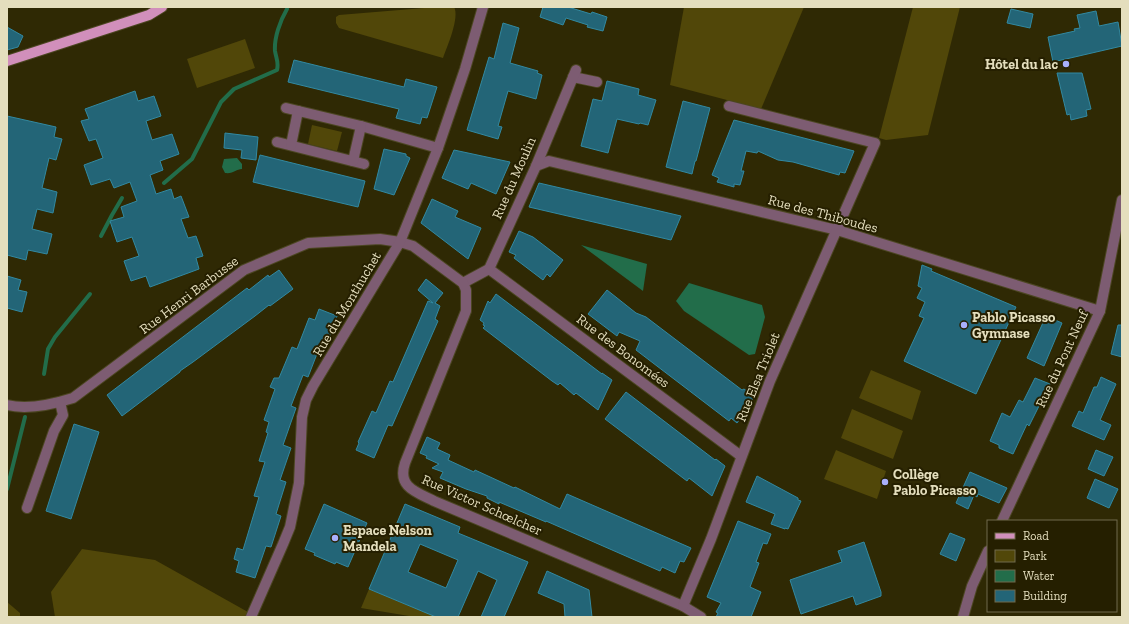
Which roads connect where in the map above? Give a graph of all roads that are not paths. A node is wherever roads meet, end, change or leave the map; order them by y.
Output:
1 (162, 7) edge
2 (483, 7) edge
3 (7, 62) edge
4 (597, 82) dead end
5 (729, 106) dead end
6 (286, 108) dead end
7 (298, 111) junction
8 (361, 126) junction
9 (277, 142) dead end
10 (291, 145) junction
11 (438, 148) junction
12 (353, 161) junction
13 (364, 164) dead end
14 (536, 166) junction
15 (1122, 200) edge
16 (837, 230) junction
17 (400, 242) junction
18 (489, 269) junction
19 (463, 283) junction
20 (1100, 311) junction
21 (60, 402) junction
22 (7, 405) edge
23 (741, 456) junction
24 (27, 508) dead end
25 (1002, 520) edge
26 (987, 554) edge
27 (683, 606) junction
28 (251, 617) edge
29 (700, 617) edge
30 (963, 617) edge

1 - 3 main road
2 - 11 street, Rue du Monthuchet
4 - 14 street, Rue du Moulin
5 - 16 street, Rue Elsa Triolet
6 - 7 street
7 - 8 street
7 - 10 street
8 - 11 street
8 - 12 street
9 - 10 street
10 - 12 street
11 - 17 street, Rue du Monthuchet
12 - 13 street
14 - 16 street, Rue des Thiboudes
14 - 18 street, Rue du Moulin
15 - 20 street, Rue du Pont Neuf
16 - 20 street, Rue des Thiboudes
16 - 23 street, Rue Elsa Triolet
17 - 19 street
17 - 21 street, Rue Henri Barbusse
17 - 28 street, Rue du Monthuchet
18 - 19 street
18 - 23 street, Rue des Bonomées
19 - 27 street, Rue Victor Schœlcher
20 - 25 street, Rue du Pont Neuf
21 - 22 street, Rue Henri Barbusse
21 - 24 street
23 - 27 street, Rue Elsa Triolet
26 - 30 street
27 - 29 street

